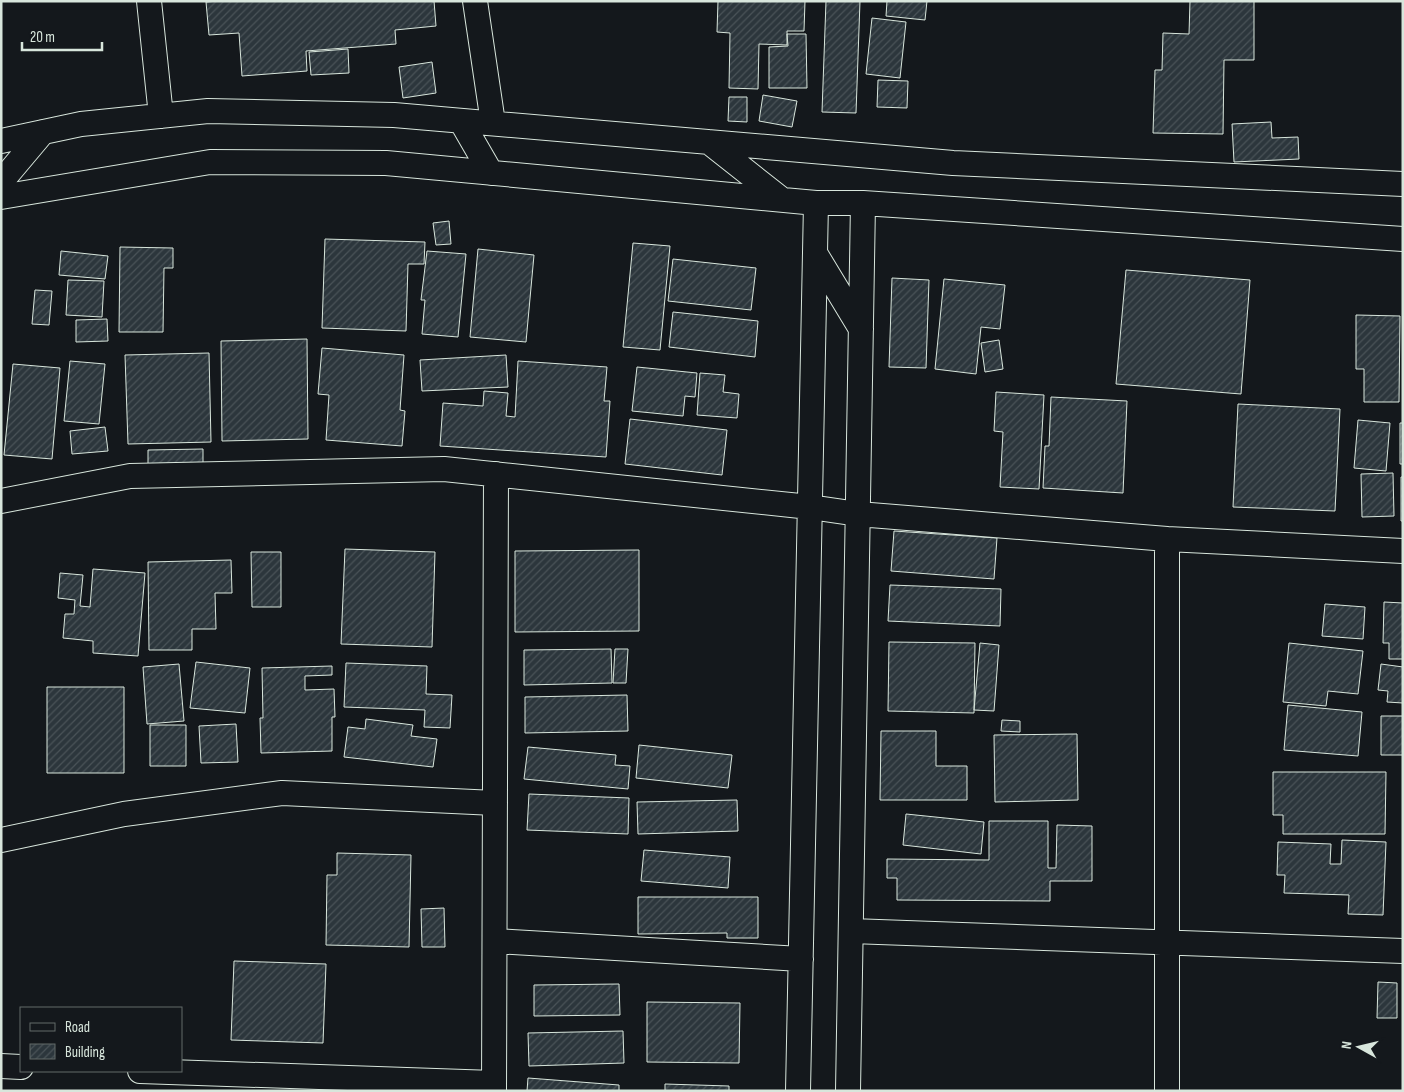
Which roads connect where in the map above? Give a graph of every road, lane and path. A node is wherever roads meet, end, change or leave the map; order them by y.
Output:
1 (149, 1) edge
2 (475, 1) edge
3 (161, 116) junction
4 (461, 121) junction
5 (493, 124) junction
6 (43, 132) junction
7 (1, 141) edge
8 (709, 142) junction
9 (491, 173) junction
10 (1, 182) edge
11 (1403, 184) edge
12 (1, 197) edge
13 (781, 199) junction
14 (816, 202) junction
15 (863, 203) junction
16 (1403, 240) edge
17 (815, 253) junction
18 (861, 329) junction
19 (496, 474) junction
20 (1, 501) edge
21 (810, 507) junction
22 (858, 514) junction
23 (1167, 539) junction
24 (1403, 551) edge
25 (495, 803) junction
26 (1, 840) edge
27 (851, 931) junction
28 (495, 941) junction
29 (1166, 942) junction
30 (1403, 951) edge
31 (801, 959) junction
32 (1, 1066) edge
33 (20, 1066) edge
34 (162, 1072) edge
35 (494, 1087) edge
36 (798, 1091) edge
37 (848, 1091) edge
38 (1167, 1091) edge

1 - 3 street
2 - 5 street
3 - 4 street
3 - 6 street
4 - 5 street
4 - 9 street
5 - 8 street
6 - 7 street
6 - 10 street
8 - 11 street
8 - 13 street
9 - 12 street
9 - 13 street
13 - 14 street
14 - 15 street
14 - 17 street
15 - 16 street
15 - 18 street
17 - 18 street
17 - 21 street
18 - 22 street
19 - 20 street
19 - 21 street
19 - 25 street
21 - 22 street
21 - 31 street
22 - 23 street
22 - 27 street
23 - 24 street
23 - 29 street
25 - 26 street
25 - 28 street
27 - 29 street
27 - 37 street
28 - 31 street
28 - 35 street
29 - 30 street
29 - 38 street
31 - 36 street
32 - 33 street
34 - 35 street

